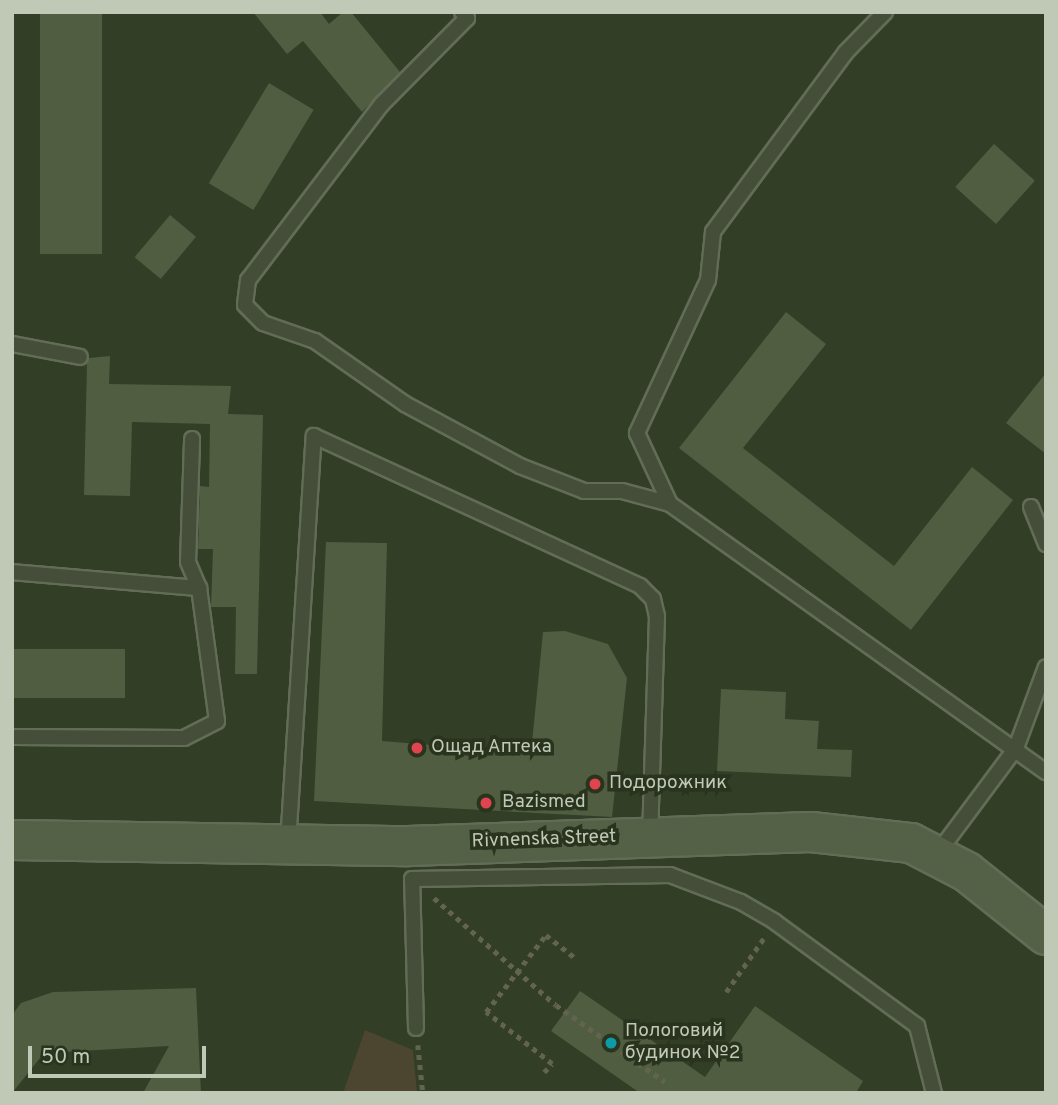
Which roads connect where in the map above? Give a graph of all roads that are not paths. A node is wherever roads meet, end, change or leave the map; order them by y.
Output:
1 (462, 12) edge
2 (885, 12) edge
3 (12, 344) edge
4 (80, 357) dead end
5 (192, 439) dead end
6 (670, 504) junction
7 (1031, 507) dead end
8 (1046, 544) edge
9 (12, 572) edge
10 (199, 588) junction
11 (1046, 667) edge
12 (12, 737) edge
13 (1016, 748) junction
14 (1046, 772) edge
15 (650, 836) junction
16 (12, 839) edge
17 (288, 844) junction
18 (936, 855) junction
19 (410, 862) junction
20 (1046, 935) edge
21 (416, 1028) road end
22 (934, 1093) edge

1 - 6 lane
2 - 6 lane
3 - 4 lane
5 - 10 lane
6 - 13 lane
7 - 8 lane
9 - 10 lane
10 - 12 lane
11 - 13 lane
13 - 14 lane
13 - 18 lane
15 - 17 lane
15 - 18 street, Rivnenska Street
15 - 19 street, Rivnenska Street
16 - 17 street, Rivnenska Street
17 - 19 street, Rivnenska Street
18 - 20 street, Rivnenska Street
19 - 21 lane
19 - 22 lane

